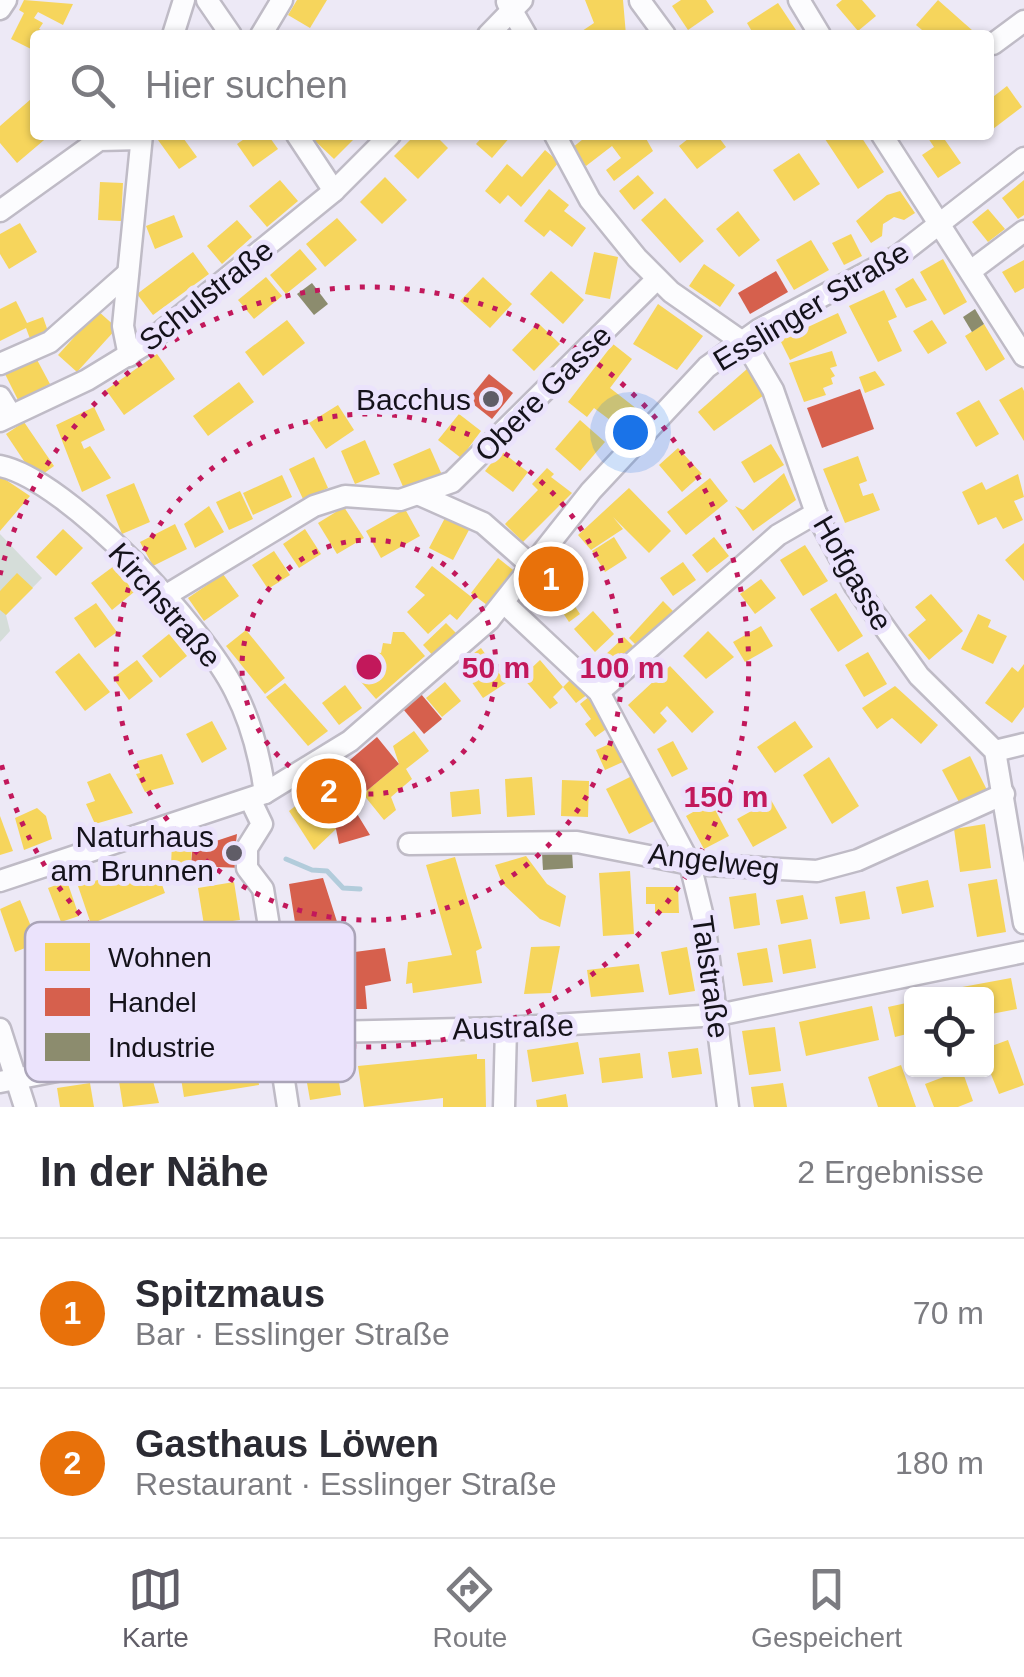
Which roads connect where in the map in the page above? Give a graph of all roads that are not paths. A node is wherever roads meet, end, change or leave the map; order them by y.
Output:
1 (6, 0) edge
2 (184, 0) edge
3 (207, 0) edge
4 (282, 0) edge
5 (799, 0) edge
6 (640, 1) edge
7 (513, 3) edge
8 (0, 9) edge
9 (1024, 21) edge
10 (175, 30) edge
11 (228, 30) edge
12 (264, 30) edge
13 (492, 30) edge
14 (524, 30) edge
15 (661, 30) edge
16 (817, 30) edge
17 (994, 44) dead end
18 (99, 140) edge
19 (142, 140) edge
20 (301, 140) edge
21 (385, 140) edge
22 (558, 140) edge
23 (885, 140) edge
24 (1024, 158) edge
25 (334, 191) junction
26 (0, 211) edge
27 (941, 225) junction
28 (1024, 231) edge
29 (972, 270) junction
30 (128, 272) junction
31 (656, 279) junction
32 (741, 341) junction
33 (129, 356) junction
34 (1024, 356) edge
35 (0, 364) edge
36 (4, 411) edge
37 (0, 466) edge
38 (420, 495) junction
39 (816, 513) junction
40 (532, 567) junction
41 (165, 596) junction
42 (504, 603) junction
43 (599, 692) junction
44 (1024, 744) edge
45 (995, 751) junction
46 (1004, 794) junction
47 (257, 796) junction
48 (409, 844) dead end
49 (690, 864) junction
50 (0, 881) edge
51 (267, 922) edge
52 (1024, 923) edge
53 (1024, 952) edge
54 (718, 1016) junction
55 (506, 1028) junction
56 (0, 1029) edge
57 (355, 1032) edge
58 (8, 1080) edge
59 (286, 1082) edge
60 (25, 1107) edge
61 (288, 1107) edge
62 (504, 1107) edge
63 (728, 1107) edge

1 - 8 street
2 - 10 street
3 - 11 street
4 - 12 street
5 - 16 street
6 - 15 street
7 - 13 street
7 - 14 street
9 - 17 street
18 - 26 street
19 - 30 street
20 - 25 street
21 - 25 street, Schulstraße
22 - 31 street
23 - 27 street
24 - 27 street, Esslinger Straße
25 - 33 street, Schulstraße
27 - 29 street
27 - 32 street, Esslinger Straße
28 - 29 street
29 - 34 street
30 - 33 street
30 - 35 street
31 - 32 street
31 - 38 street, Obere Gasse
32 - 39 street, Hofgasse
32 - 40 street, Esslinger Straße
33 - 36 street, Schulstraße
37 - 41 street, Kirchstraße
38 - 40 street, Obere Gasse
38 - 41 street, Obere Gasse
39 - 43 street
39 - 45 street, Hofgasse
40 - 42 street, Esslinger Straße
41 - 47 street, Kirchstraße
42 - 43 street, Talstraße
42 - 47 street, Esslinger Straße
43 - 49 street, Talstraße
44 - 45 street
45 - 46 street
46 - 49 street, Angelweg
46 - 52 street
47 - 50 street, Esslinger Straße
47 - 51 street, Kirchstraße
48 - 49 street, Angelweg
49 - 54 street, Talstraße
53 - 54 street, Austraße
54 - 55 street, Austraße
54 - 63 street, Talstraße
55 - 57 street, Austraße
55 - 62 street
56 - 58 street
58 - 60 street
59 - 61 street

